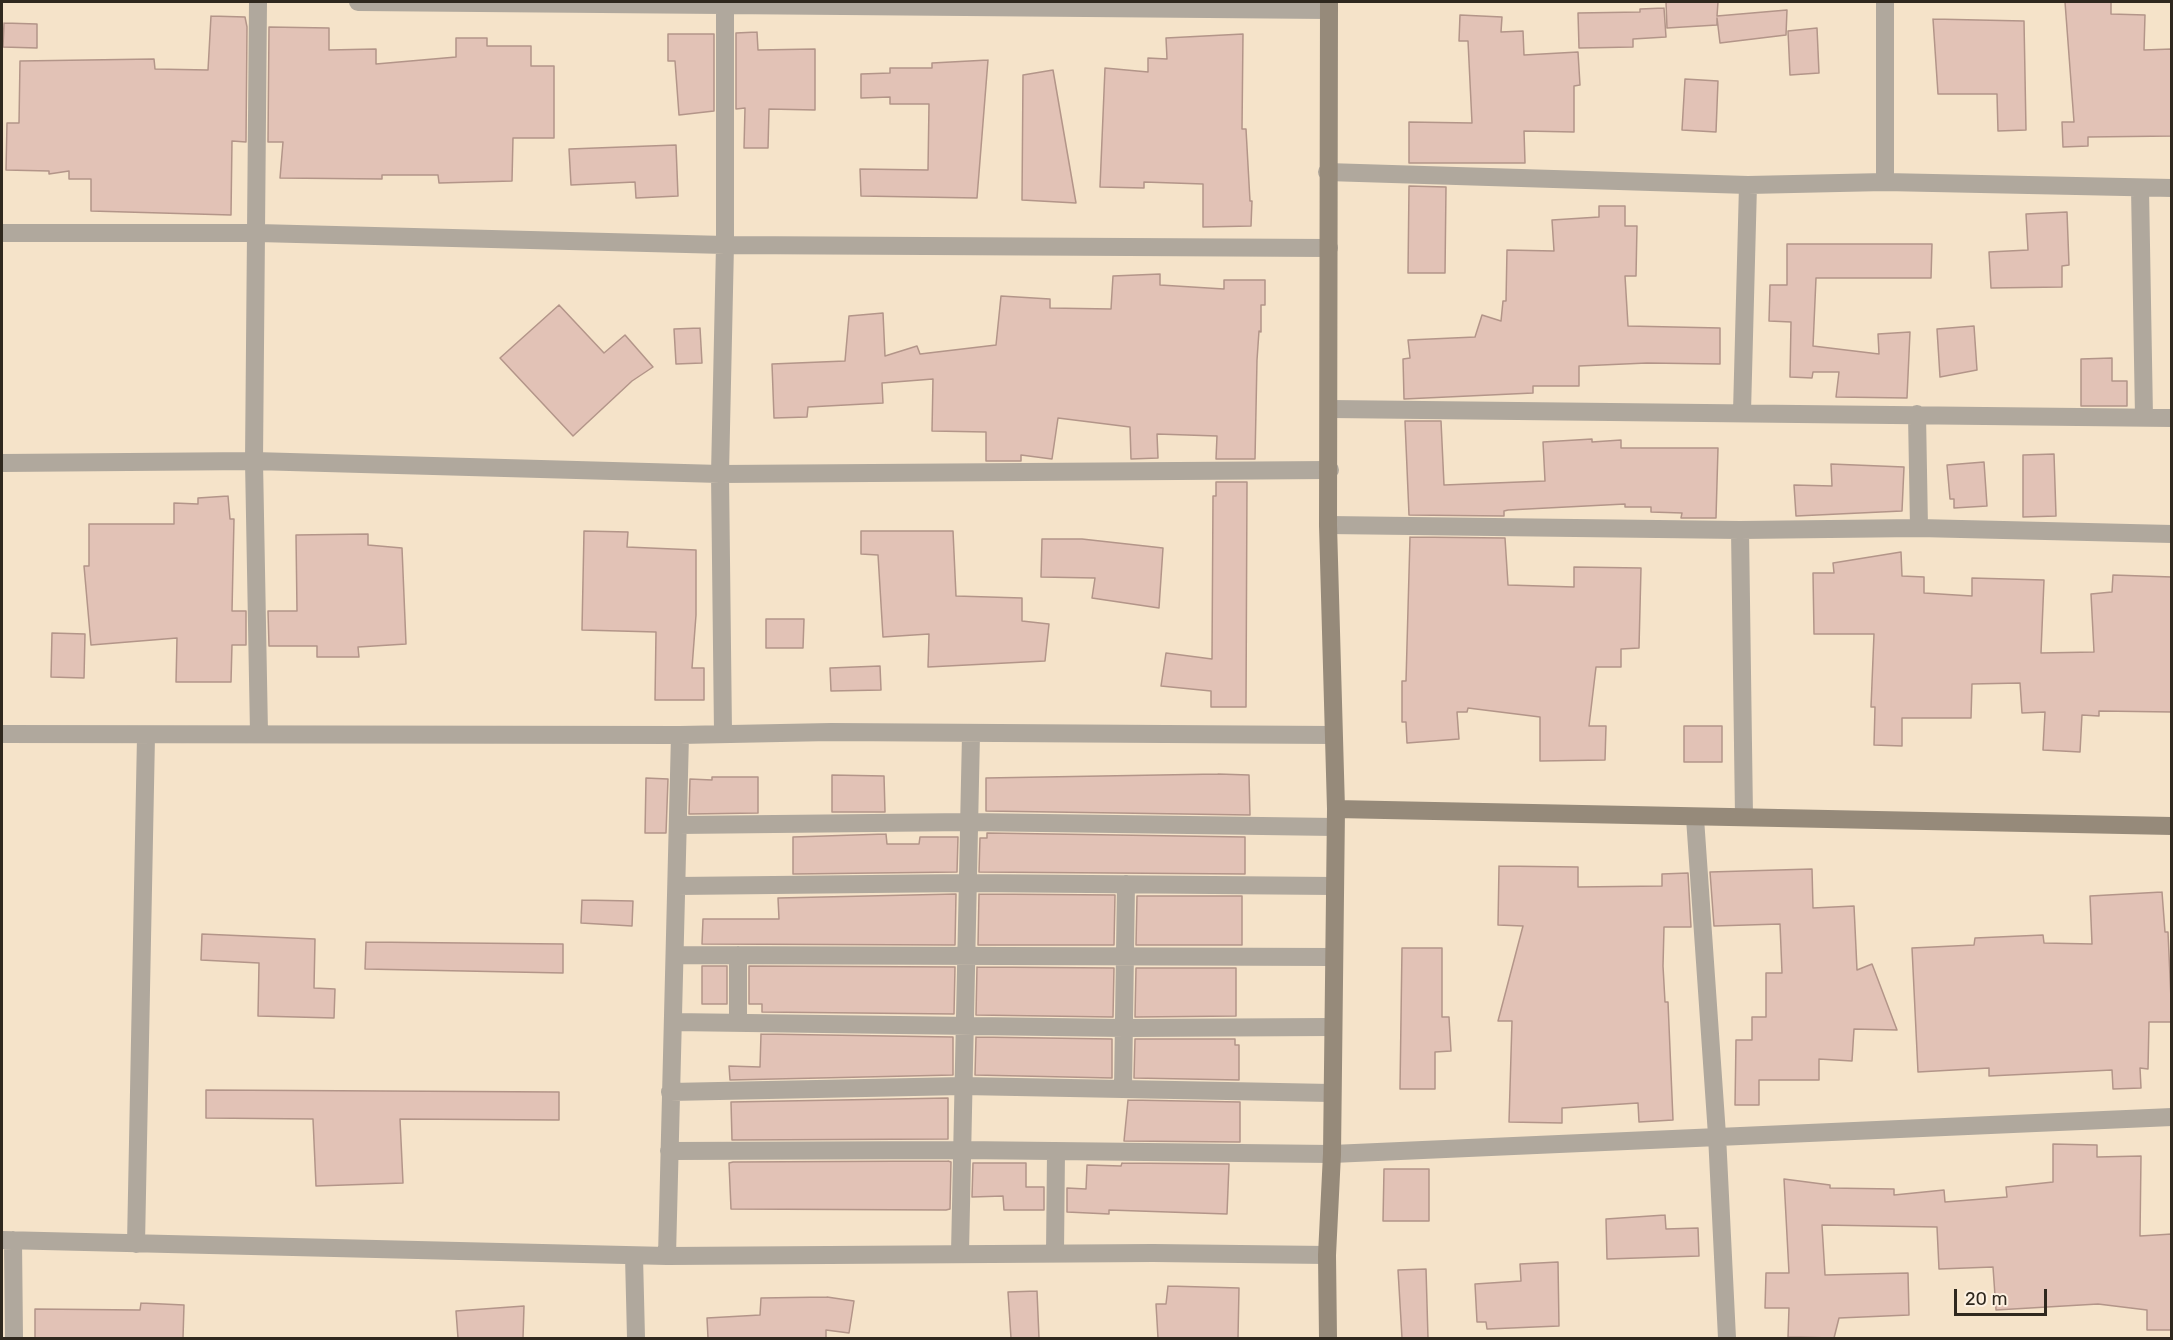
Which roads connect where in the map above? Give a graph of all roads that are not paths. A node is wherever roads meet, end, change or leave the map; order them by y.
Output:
1 (258, 2) edge
2 (358, 2) edge
3 (1885, 2) edge
4 (725, 4) edge
5 (1329, 6) edge
6 (1327, 172) junction
7 (1885, 182) junction
8 (1748, 185) junction
9 (2140, 188) junction
10 (2172, 188) edge
11 (2, 233) edge
12 (258, 233) junction
13 (725, 245) junction
14 (1329, 248) junction
15 (1330, 409) junction
16 (1742, 411) junction
17 (1917, 414) junction
18 (2144, 417) junction
19 (2172, 418) edge
20 (255, 461) junction
21 (2, 463) edge
22 (1330, 470) junction
23 (720, 474) junction
24 (1328, 525) junction
25 (1919, 528) junction
26 (1740, 530) junction
27 (2172, 534) edge
28 (259, 733) junction
29 (723, 733) junction
30 (2, 734) edge
31 (971, 734) junction
32 (680, 735) junction
33 (1333, 735) junction
34 (146, 736) junction
35 (1744, 816) junction
36 (1336, 818) junction
37 (1695, 818) junction
38 (969, 822) junction
39 (678, 825) junction
40 (2172, 826) edge
41 (967, 883) junction
42 (1126, 884) junction
43 (677, 886) junction
44 (1335, 886) junction
45 (675, 955) junction
46 (738, 955) junction
47 (966, 956) junction
48 (1334, 957) junction
49 (1125, 958) junction
50 (738, 1021) junction
51 (673, 1022) junction
52 (965, 1024) junction
53 (1124, 1028) junction
54 (1332, 1028) junction
55 (963, 1086) junction
56 (1123, 1089) junction
57 (670, 1092) junction
58 (1331, 1093) junction
59 (2172, 1117) edge
60 (1718, 1135) junction
61 (961, 1150) junction
62 (669, 1151) junction
63 (1056, 1151) junction
64 (1332, 1154) junction
65 (7, 1240) edge
66 (136, 1244) junction
67 (960, 1253) junction
68 (1055, 1253) junction
69 (1327, 1255) junction
70 (634, 1256) junction
71 (667, 1256) junction
72 (14, 1338) edge
73 (636, 1338) edge
74 (1328, 1338) edge
75 (1727, 1338) edge

1 - 12 street
2 - 4 street
3 - 7 street
4 - 5 street
4 - 13 street
5 - 6 street
6 - 8 street
6 - 14 street
7 - 8 street
7 - 9 street
8 - 16 street
9 - 10 street
9 - 18 street
11 - 12 street
12 - 13 street
12 - 20 street
13 - 14 street
13 - 23 street
14 - 15 street
15 - 16 street
15 - 22 street
16 - 17 street
17 - 18 street
17 - 25 street
18 - 19 street
20 - 21 street
20 - 23 street
20 - 28 street
22 - 23 street
22 - 24 street
23 - 29 street
24 - 26 street
24 - 33 street
25 - 26 street
25 - 27 street
26 - 35 street
28 - 32 street
28 - 34 street
29 - 31 street
29 - 32 street
30 - 34 street
31 - 33 street
31 - 38 street
32 - 39 street
33 - 36 street
34 - 66 street
35 - 37 street
35 - 40 street
36 - 37 street
36 - 38 street
36 - 44 street
37 - 60 street
38 - 39 street
38 - 41 street
39 - 43 street
41 - 42 street
41 - 43 street
41 - 47 street
42 - 44 street
42 - 49 street
43 - 45 street
44 - 48 street
45 - 46 street
45 - 51 street
46 - 47 street
46 - 50 street
47 - 49 street
47 - 52 street
48 - 49 street
48 - 54 street
49 - 53 street
50 - 51 street
50 - 52 street
51 - 57 street
52 - 53 street
52 - 55 street
53 - 54 street
53 - 56 street
54 - 58 street
55 - 56 street
55 - 57 street
55 - 61 street
56 - 58 street
57 - 62 street
58 - 64 street
59 - 60 street
60 - 64 street
60 - 75 street
61 - 62 street
61 - 63 street
61 - 67 street
62 - 71 street
63 - 64 street
63 - 68 street
64 - 69 street
65 - 66 street
65 - 72 street
66 - 70 street
67 - 68 street
67 - 71 street
68 - 69 street
69 - 74 street
70 - 71 street
70 - 73 street

